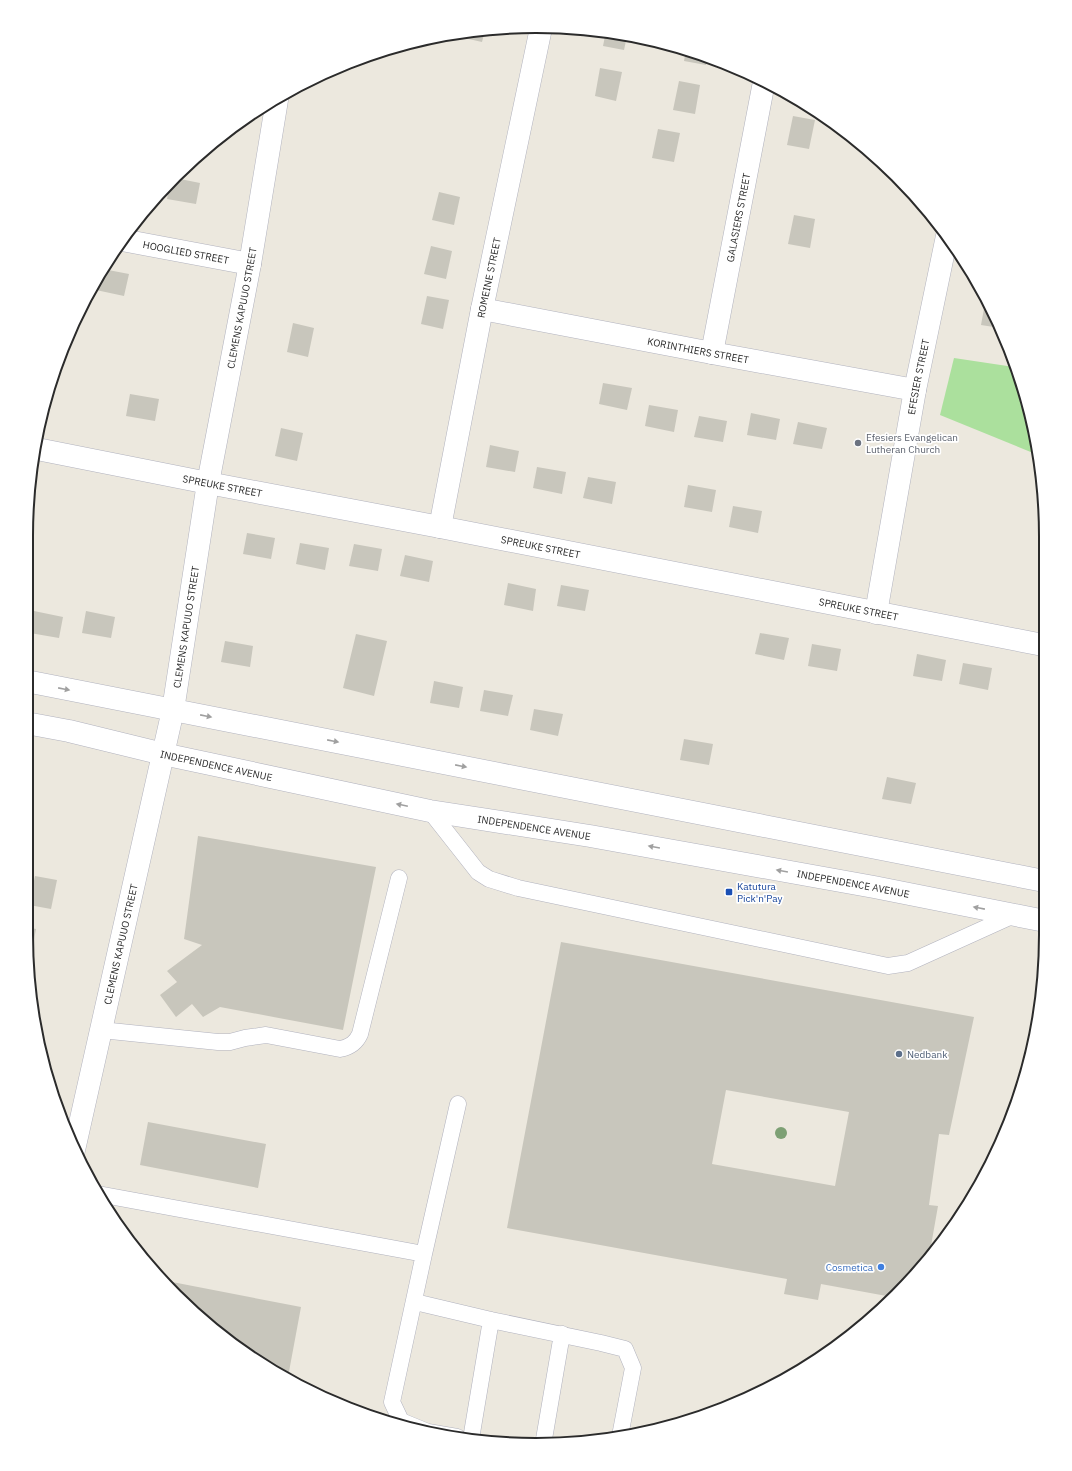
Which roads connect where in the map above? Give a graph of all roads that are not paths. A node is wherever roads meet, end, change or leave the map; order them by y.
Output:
1 (540, 33) edge
2 (763, 87) edge
3 (276, 106) edge
4 (129, 241) edge
5 (945, 245) edge
6 (250, 264) junction
7 (482, 309) junction
8 (712, 353) junction
9 (915, 390) junction
10 (41, 450) edge
11 (208, 483) junction
12 (440, 527) junction
13 (876, 613) junction
14 (1039, 644) edge
15 (33, 682) edge
16 (173, 710) junction
17 (33, 723) edge
18 (163, 754) junction
19 (430, 811) junction
20 (399, 878) dead end
21 (1039, 880) edge
22 (1014, 915) junction
23 (1039, 920) edge
24 (101, 1030) junction
25 (458, 1104) dead end
26 (77, 1139) edge
27 (106, 1195) edge
28 (424, 1254) junction
29 (415, 1302) junction
30 (491, 1320) junction
31 (562, 1334) junction
32 (399, 1419) edge
33 (621, 1430) edge
34 (472, 1434) edge
35 (544, 1438) edge

1 - 7 street, ROMEINE STREET
2 - 8 street, GALASIERS STREET
3 - 6 street, CLEMENS KAPUUO STREET
4 - 6 street, HOOGLIED STREET
5 - 9 street, EFESIER STREET
6 - 11 street, CLEMENS KAPUUO STREET
7 - 8 street, KORINTHIERS STREET
7 - 12 street, ROMEINE STREET
8 - 9 street, KORINTHIERS STREET
9 - 13 street, EFESIER STREET
10 - 11 street, SPREUKE STREET
11 - 12 street, SPREUKE STREET
11 - 16 street, CLEMENS KAPUUO STREET
12 - 13 street, SPREUKE STREET
13 - 14 street, SPREUKE STREET
15 -> 16 street
16 - 18 street, CLEMENS KAPUUO STREET
16 -> 21 street
17 - 18 street, INDEPENDENCE AVENUE
19 -> 18 street, INDEPENDENCE AVENUE
18 - 24 street, CLEMENS KAPUUO STREET
22 -> 19 street, INDEPENDENCE AVENUE
19 - 22 lane
20 - 24 lane
22 - 23 street, INDEPENDENCE AVENUE
24 - 26 street, CLEMENS KAPUUO STREET
25 - 28 lane
27 - 28 lane
28 - 29 lane
29 - 30 lane
29 - 32 lane
30 - 31 lane
30 - 34 lane
31 - 33 lane
31 - 35 lane

